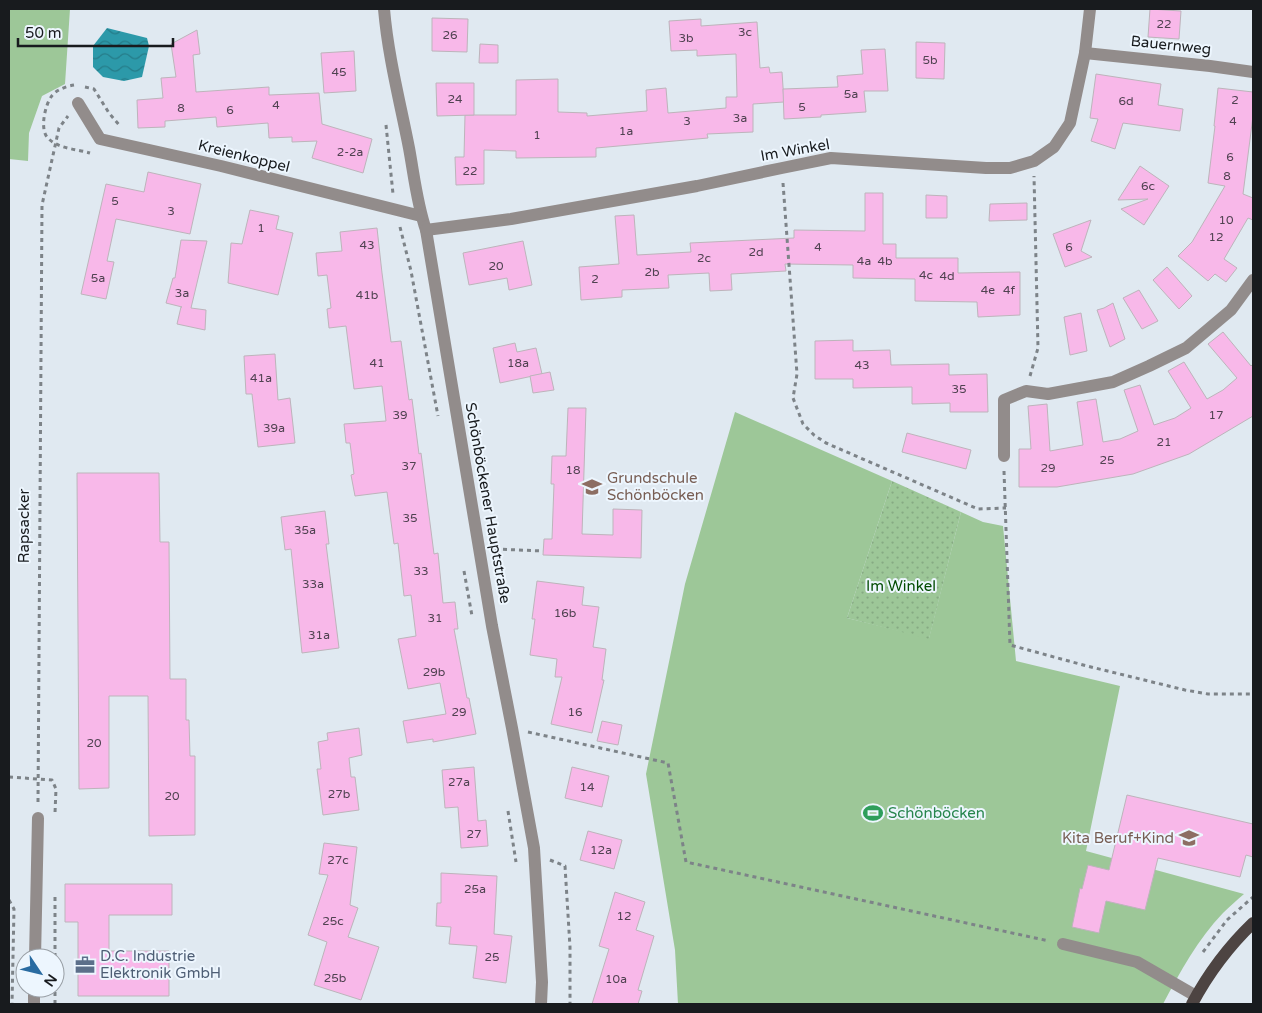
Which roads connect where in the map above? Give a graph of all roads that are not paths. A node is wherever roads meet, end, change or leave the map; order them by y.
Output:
1 (384, 9) edge
2 (1090, 9) edge
3 (1085, 53) junction
4 (1253, 72) edge
5 (78, 103) road end
6 (421, 216) junction
7 (426, 230) junction
8 (1253, 280) edge
9 (1004, 456) road end
10 (38, 818) road end
11 (1253, 923) edge
12 (1062, 944) road end
13 (35, 948) edge
14 (1194, 1000) edge
15 (541, 1004) edge

1 - 6 street, Schönböckener Hauptstraße
2 - 3 street, Im Winkel
3 - 4 street, Bauernweg
3 - 7 street, Im Winkel
5 - 6 street, Kreienkoppel
6 - 7 street, Schönböckener Hauptstraße
7 - 15 street, Schönböckener Hauptstraße
8 - 9 street
10 - 13 street
11 - 14 main road
12 - 14 street

